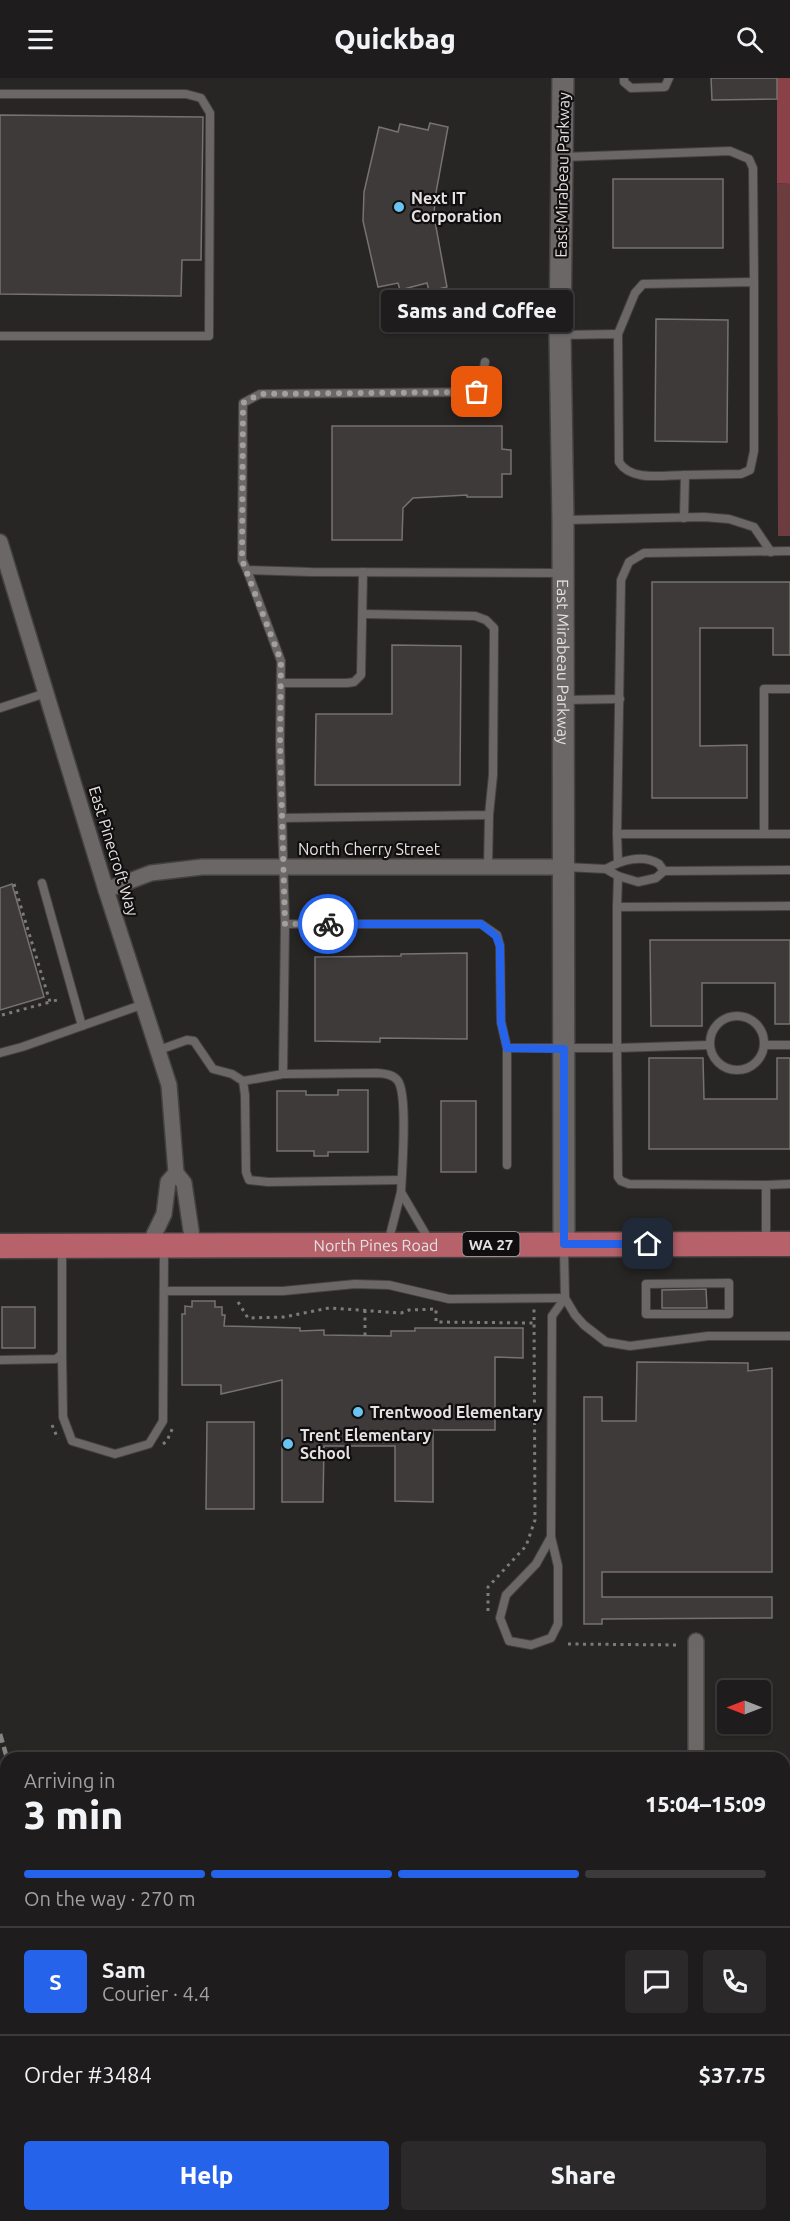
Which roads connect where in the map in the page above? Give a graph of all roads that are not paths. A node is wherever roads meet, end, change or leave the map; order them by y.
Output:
1 (563, 78) edge
2 (624, 78) edge
3 (669, 78) edge
4 (0, 94) edge
5 (563, 157) junction
6 (754, 282) junction
7 (618, 334) junction
8 (560, 335) junction
9 (0, 336) edge
10 (485, 362) dead end
11 (685, 475) junction
12 (684, 518) junction
13 (563, 520) junction
14 (1, 547) edge
15 (790, 551) edge
16 (771, 552) junction
17 (247, 570) junction
18 (363, 572) junction
19 (563, 573) junction
20 (363, 614) junction
21 (281, 683) junction
22 (790, 689) edge
23 (46, 693) junction
24 (620, 699) junction
25 (563, 700) junction
26 (0, 708) edge
27 (489, 815) junction
28 (282, 818) junction
29 (617, 834) junction
30 (764, 834) junction
31 (790, 834) edge
32 (618, 862) junction
33 (283, 867) junction
34 (488, 867) junction
35 (564, 867) junction
36 (606, 869) junction
37 (790, 870) edge
38 (664, 871) junction
39 (618, 876) junction
40 (42, 883) dead end
41 (106, 890) junction
42 (790, 906) edge
43 (617, 907) junction
44 (285, 924) junction
45 (144, 1004) junction
46 (82, 1026) junction
47 (710, 1045) junction
48 (765, 1045) junction
49 (790, 1045) edge
50 (507, 1048) junction
51 (617, 1048) junction
52 (564, 1049) junction
53 (159, 1050) junction
54 (0, 1053) edge
55 (283, 1074) junction
56 (243, 1081) junction
57 (507, 1165) dead end
58 (176, 1173) junction
59 (401, 1180) junction
60 (790, 1184) edge
61 (766, 1185) junction
62 (401, 1192) junction
63 (387, 1244) junction
64 (431, 1244) junction
65 (564, 1244) junction
66 (766, 1244) junction
67 (790, 1244) edge
68 (62, 1245) junction
69 (156, 1245) junction
70 (193, 1245) junction
71 (0, 1246) edge
72 (164, 1291) junction
73 (565, 1298) junction
74 (729, 1314) joint
75 (790, 1336) edge
76 (62, 1354) junction
77 (0, 1360) edge
78 (551, 1537) junction
79 (696, 1643) road end
80 (696, 1752) edge

1 - 5 street, East Mirabeau Parkway
2 - 3 lane
4 - 9 lane
5 - 6 lane
5 - 8 street, East Mirabeau Parkway
6 - 7 lane
6 - 11 lane
7 - 8 lane
7 - 11 lane
8 - 13 street, East Mirabeau Parkway
10 - 17 lane
11 - 12 lane
12 - 13 lane
12 - 16 lane
13 - 19 street, East Mirabeau Parkway
14 - 23 street, East Pinecroft Way
15 - 16 lane
16 - 24 lane
17 - 18 lane
17 - 21 lane
18 - 19 lane
18 - 20 lane
19 - 25 street, East Mirabeau Parkway
20 - 21 lane
20 - 27 lane
21 - 28 lane
22 - 30 lane
23 - 26 lane
23 - 41 street, East Pinecroft Way
24 - 25 lane
24 - 29 lane
25 - 35 street, East Mirabeau Parkway
27 - 28 lane
27 - 34 lane
28 - 33 lane
29 - 30 lane
29 - 32 lane
30 - 31 lane
32 - 36 lane
32 - 38 lane
33 - 34 street, North Cherry Street
33 - 41 street, North Cherry Street
33 - 44 lane
34 - 35 street, North Cherry Street
35 - 36 lane
35 - 52 street, East Mirabeau Parkway
36 - 39 lane
37 - 38 lane
38 - 39 lane
39 - 43 lane
40 - 46 lane
41 - 45 street, East Pinecroft Way
42 - 43 lane
43 - 51 lane
44 - 50 lane
44 - 55 lane
45 - 46 lane
45 - 53 street, East Pinecroft Way
46 - 54 lane
47 - 48 lane
47 - 48 lane
47 - 51 lane
48 - 49 lane
50 - 52 lane
50 - 57 lane
51 - 52 lane
51 - 61 lane
52 - 65 street, East Mirabeau Parkway
53 - 56 lane
53 - 58 street, East Pinecroft Way
55 - 56 lane
55 - 59 lane
56 - 59 lane
58 - 69 street, East Pinecroft Way
58 - 70 street, East Pinecroft Way
59 - 62 lane
60 - 61 lane
61 - 66 lane
62 - 63 lane
62 - 64 lane
63 - 64 main road, North Pines Road / WA 27
63 - 70 main road, North Pines Road / WA 27
64 - 65 main road, North Pines Road / WA 27
65 - 66 main road, North Pines Road / WA 27
65 - 73 lane
66 - 67 main road, North Pines Road / WA 27
68 - 69 main road, North Pines Road / WA 27
68 - 71 main road, North Pines Road / WA 27
68 - 76 lane
69 - 70 main road, North Pines Road / WA 27
69 - 72 lane
72 - 73 lane
72 - 76 lane
73 - 75 lane
73 - 78 lane
74 - 74 lane
76 - 77 lane
78 - 78 lane
79 - 80 street

